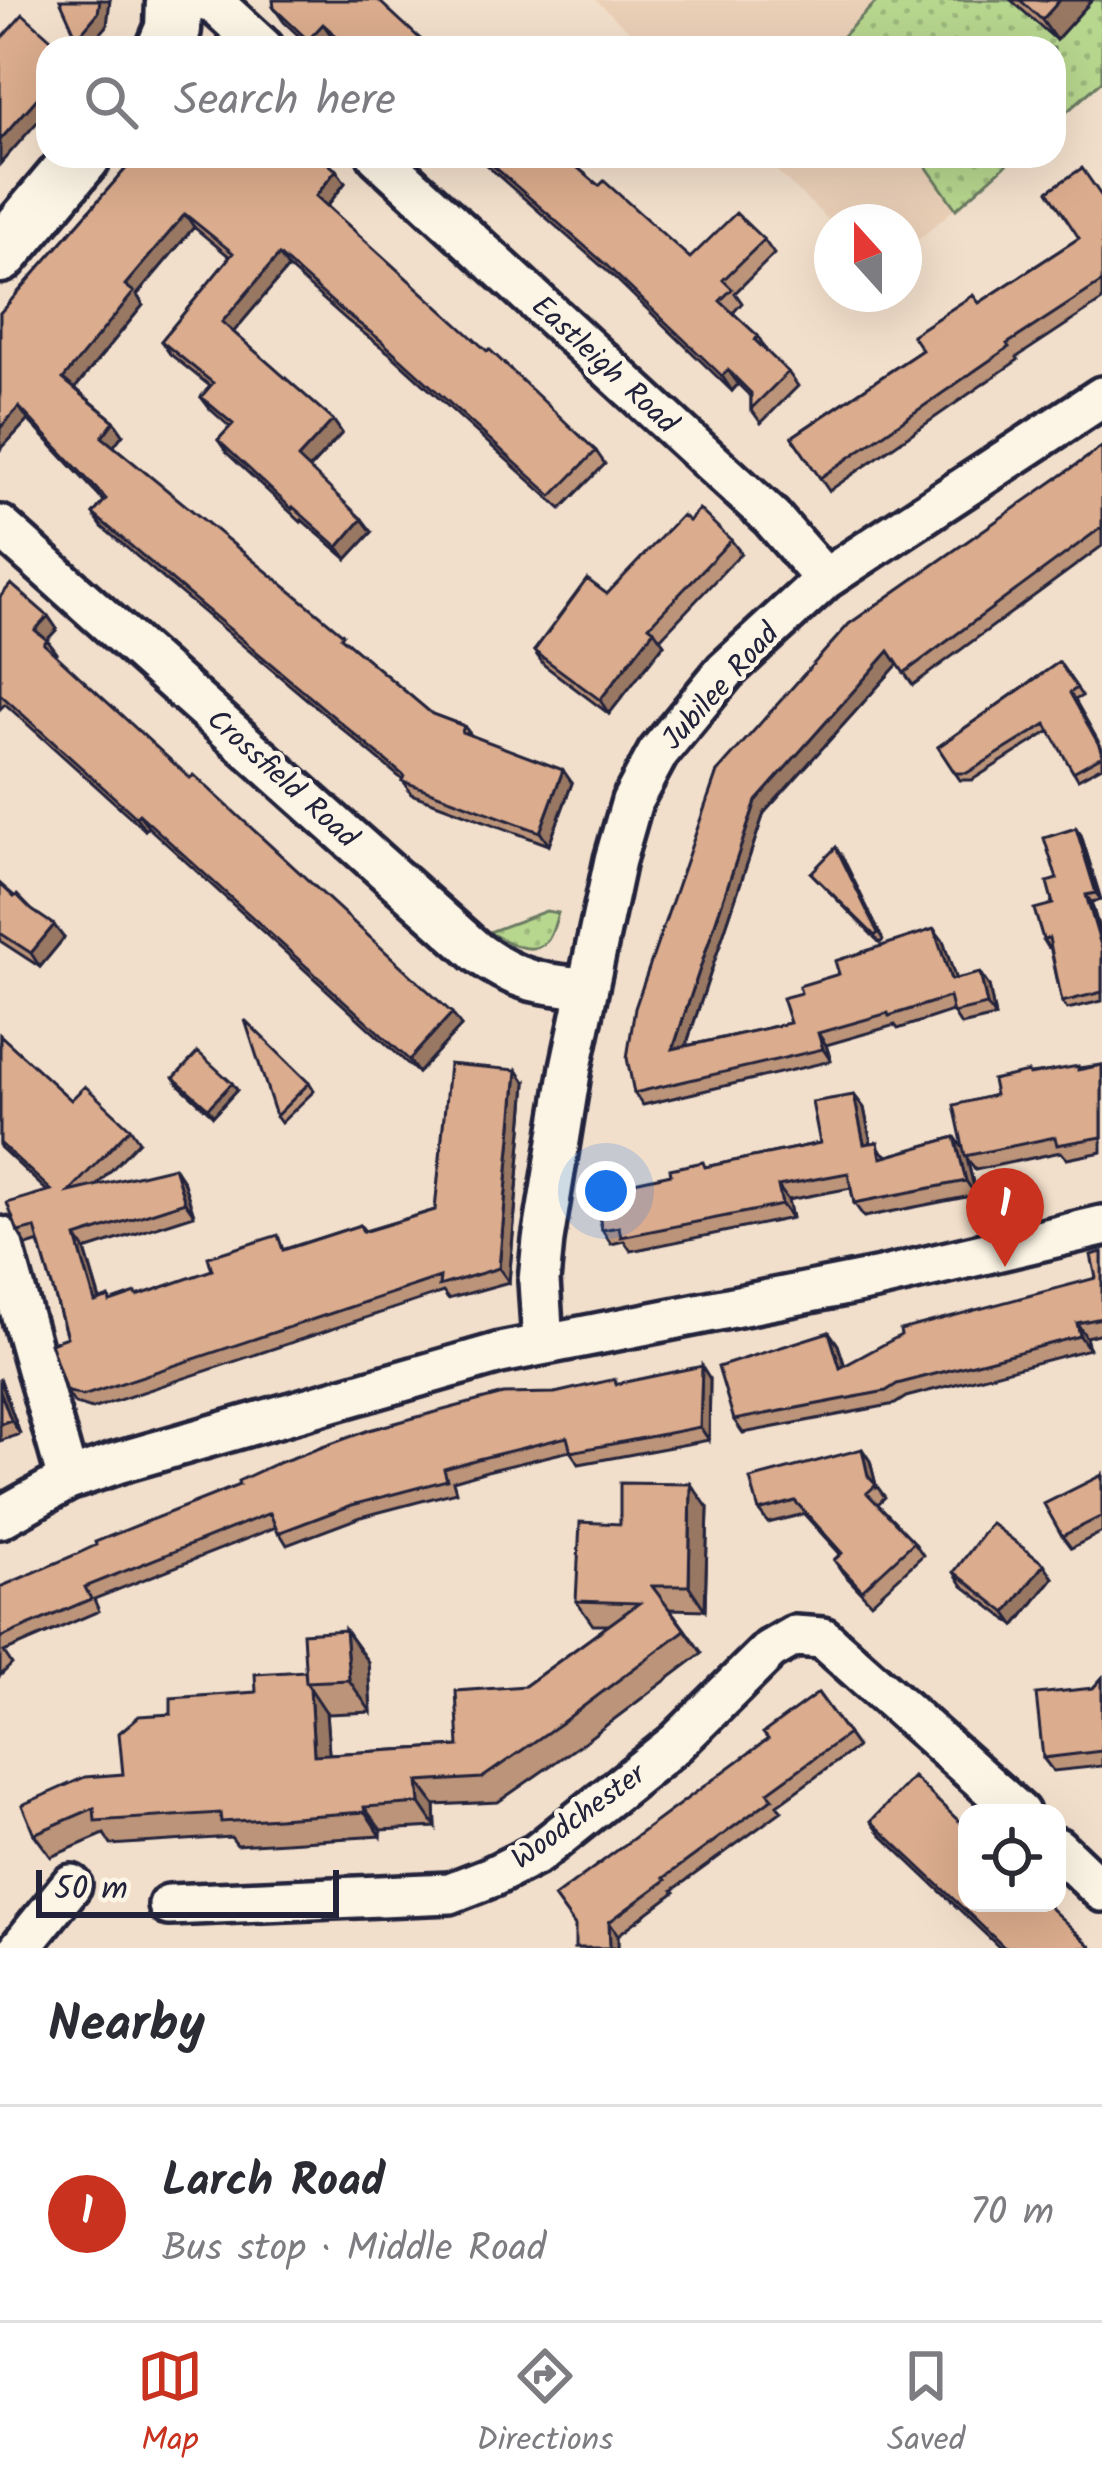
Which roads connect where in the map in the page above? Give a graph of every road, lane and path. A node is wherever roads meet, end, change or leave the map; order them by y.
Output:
1 (201, 1) edge
2 (170, 36) edge
3 (247, 36) edge
4 (73, 168) edge
5 (392, 168) edge
6 (0, 255) edge
7 (1102, 397) edge
8 (0, 526) edge
9 (825, 579) junction
10 (586, 988) junction
11 (1102, 1226) edge
12 (0, 1237) edge
13 (543, 1343) junction
14 (68, 1480) junction
15 (0, 1518) edge
16 (1009, 1804) edge
17 (71, 1885) dead end
18 (169, 1905) dead end
19 (20, 1948) edge

1 - 2 street
1 - 3 street
4 - 6 street
5 - 9 street, Eastleigh Road
7 - 9 street, Jubilee Road
8 - 10 street, Crossfield Road
9 - 10 street, Jubilee Road
10 - 13 street, Jubilee Road
11 - 13 street
12 - 14 street
13 - 14 street
14 - 15 street
16 - 18 street, Woodchester
17 - 19 street

